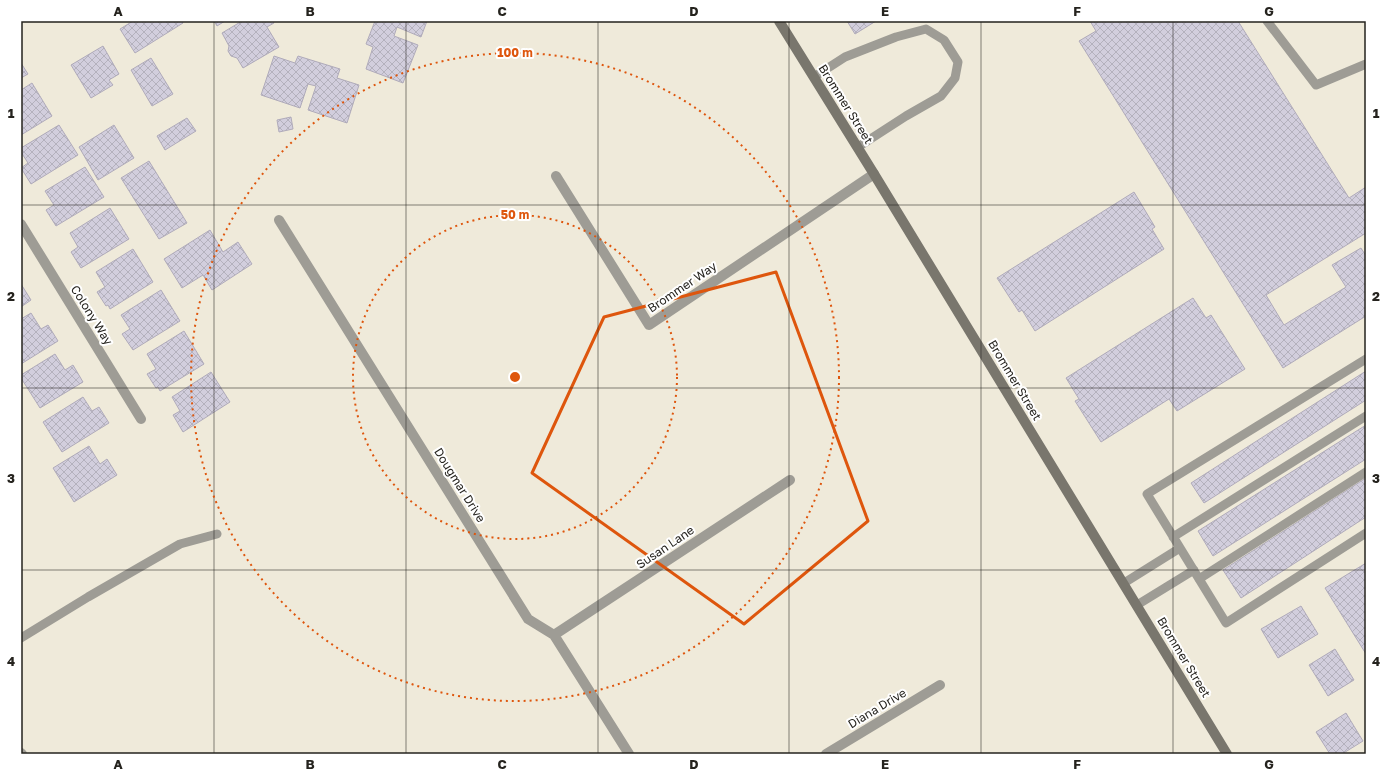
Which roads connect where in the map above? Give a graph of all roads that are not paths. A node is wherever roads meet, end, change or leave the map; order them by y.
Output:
1 (779, 21) edge
2 (1268, 21) edge
3 (1366, 64) edge
4 (814, 77) junction
5 (858, 147) junction
6 (874, 174) junction
7 (556, 176) dead end
8 (279, 220) dead end
9 (21, 224) edge
10 (1366, 359) edge
11 (1366, 416) edge
12 (141, 419) dead end
13 (1366, 472) edge
14 (790, 480) dead end
15 (1366, 533) edge
16 (217, 534) dead end
17 (1174, 537) junction
18 (1180, 548) junction
19 (1194, 570) junction
20 (1199, 579) junction
21 (1124, 583) junction
22 (1137, 605) junction
23 (554, 635) junction
24 (21, 638) edge
25 (940, 685) dead end
26 (629, 754) edge
27 (826, 754) edge
28 (1227, 754) edge

1 - 4 main road, Brommer Street
2 - 3 lane
4 - 5 main road, Brommer Street
4 - 5 lane
5 - 6 main road, Brommer Street
6 - 7 street, Brommer Way
6 - 21 main road, Brommer Street
8 - 23 street, Dougmar Drive
9 - 12 street, Colony Way
10 - 17 lane
11 - 17 lane
13 - 20 lane
14 - 23 street, Susan Lane
15 - 20 lane
16 - 24 lane
17 - 18 lane
18 - 19 lane
18 - 21 lane
19 - 20 lane
19 - 22 lane
21 - 22 main road, Brommer Street
22 - 28 main road, Brommer Street
23 - 26 street, Dougmar Drive
25 - 27 street, Diana Drive

